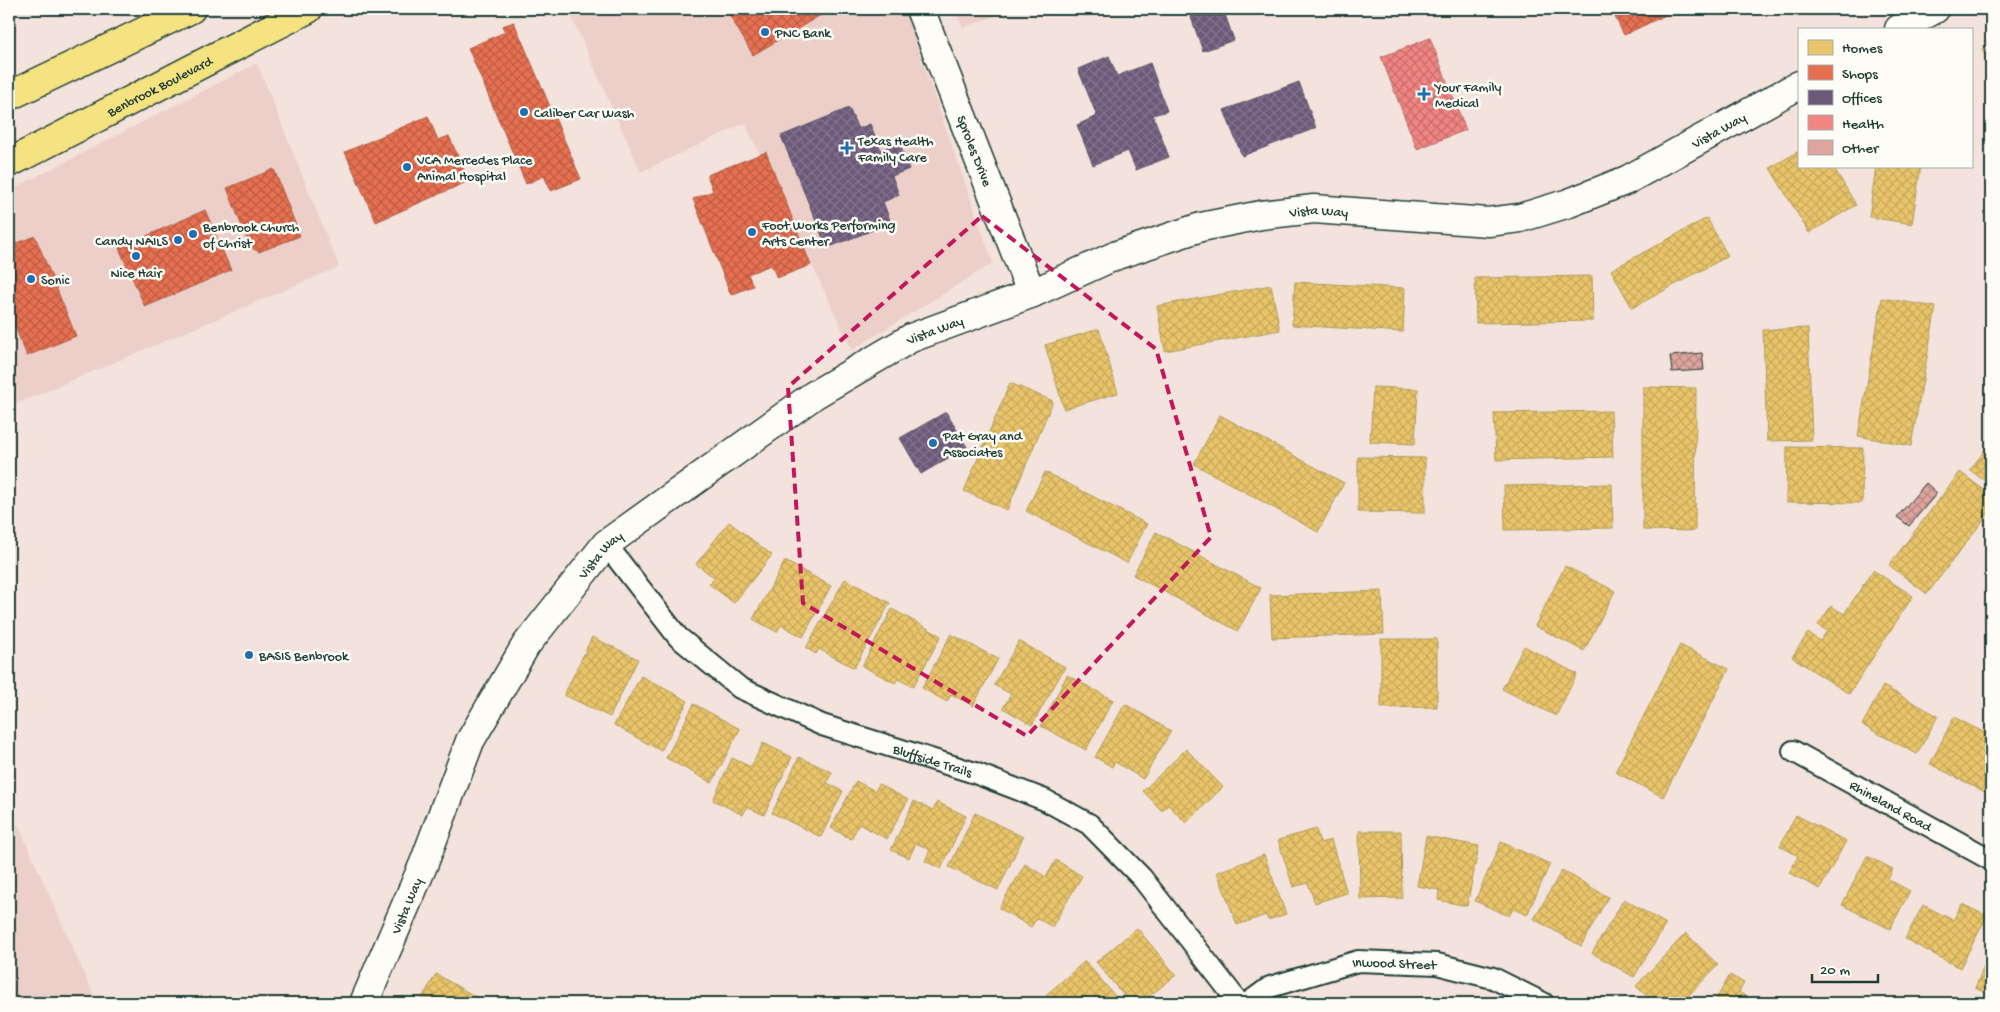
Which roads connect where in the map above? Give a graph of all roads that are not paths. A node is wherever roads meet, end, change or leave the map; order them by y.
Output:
1 (191, 9) edge
2 (308, 9) edge
3 (920, 9) edge
4 (1935, 9) edge
5 (1901, 28) edge
6 (1798, 86) edge
7 (9, 96) edge
8 (9, 163) edge
9 (1033, 293) junction
10 (606, 544) junction
11 (1792, 751) dead end
12 (1991, 860) edge
13 (364, 1003) edge
14 (1239, 1003) edge
15 (1248, 1003) edge
16 (1543, 1003) edge

1 - 7 highway
2 - 8 highway, Benbrook Boulevard
3 - 9 street, Sproles Drive
4 - 5 street
6 - 9 street, Vista Way
9 - 10 street, Vista Way
10 - 13 street, Vista Way
10 - 14 street, Bluffside Trails
11 - 12 street, Rhineland Road
15 - 16 street, Inwood Street

